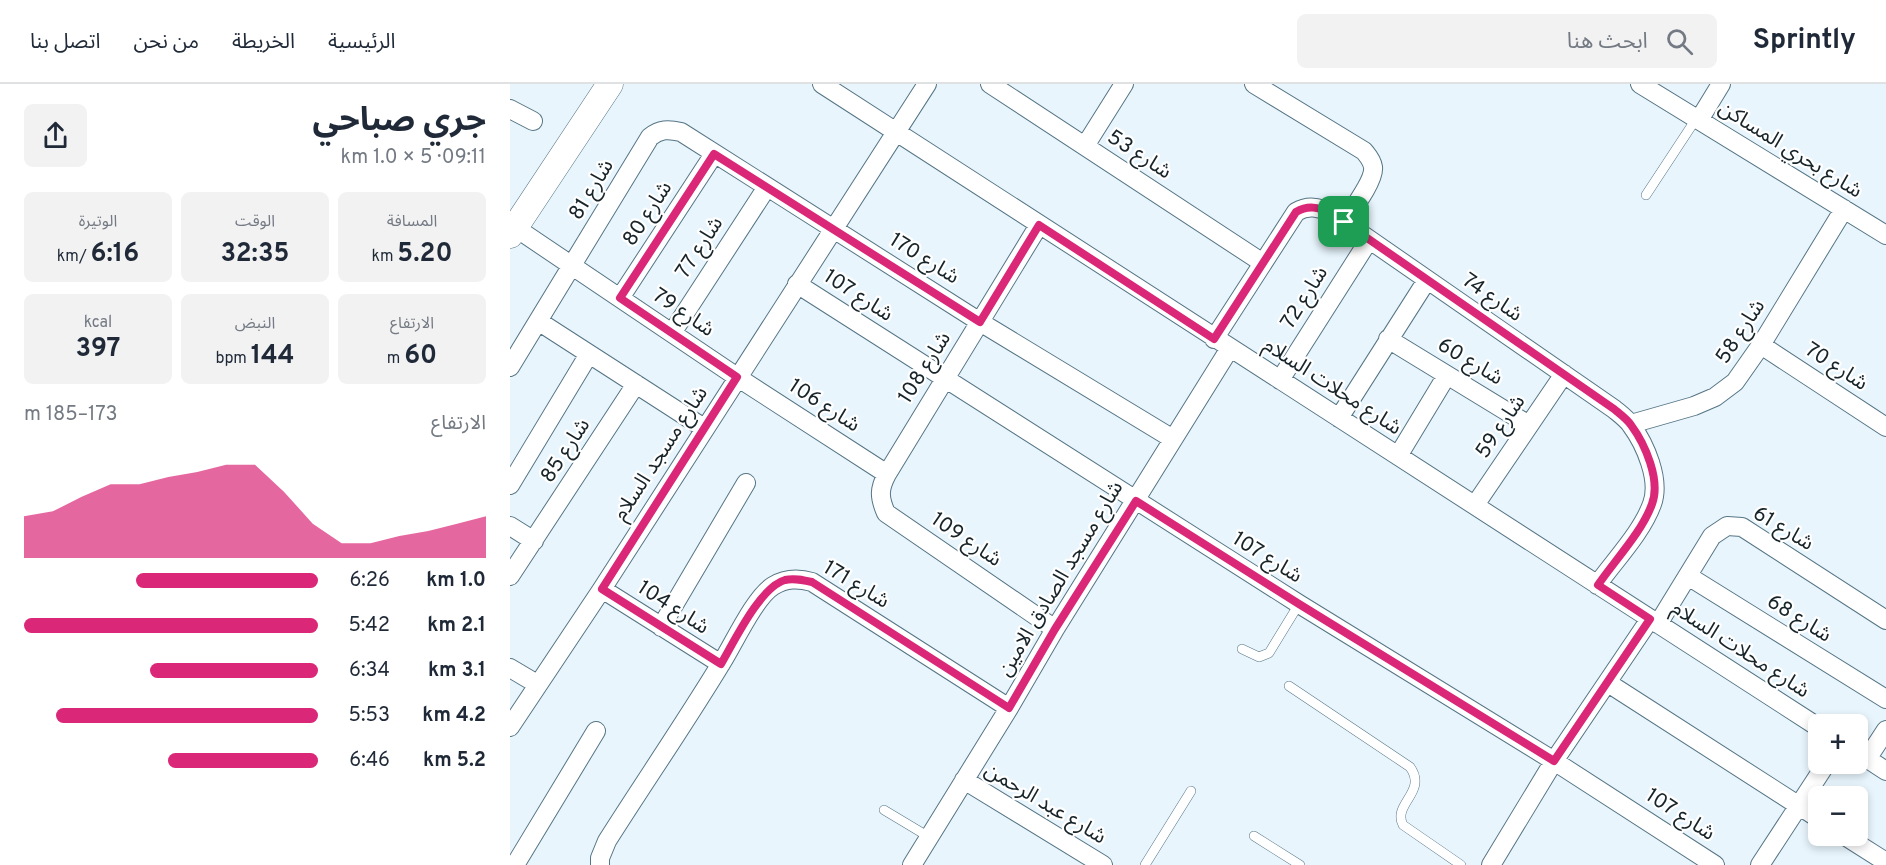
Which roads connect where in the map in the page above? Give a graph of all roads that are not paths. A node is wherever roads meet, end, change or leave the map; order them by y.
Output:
1 (610, 84) edge
2 (927, 84) edge
3 (990, 84) edge
4 (1124, 84) edge
5 (1640, 84) edge
6 (1721, 84) edge
7 (826, 85) edge
8 (1258, 85) edge
9 (510, 109) edge
10 (1698, 119) junction
11 (533, 121) dead end
12 (896, 133) junction
13 (650, 137) joint
14 (1085, 146) junction
15 (714, 154) junction
16 (766, 187) junction
17 (1646, 195) dead end
18 (1844, 208) junction
19 (1344, 222) junction
20 (1039, 225) junction
21 (512, 229) edge
22 (834, 230) junction
23 (1886, 235) edge
24 (1369, 240) junction
25 (1263, 263) junction
26 (572, 266) junction
27 (1427, 280) junction
28 (797, 284) junction
29 (620, 298) junction
30 (538, 321) junction
31 (980, 322) junction
32 (672, 333) junction
33 (1214, 339) junction
34 (1388, 339) junction
35 (1761, 345) junction
36 (1230, 348) junction
37 (589, 354) junction
38 (510, 367) edge
39 (1564, 374) junction
40 (1447, 375) junction
41 (737, 377) junction
42 (945, 379) junction
43 (1280, 380) junction
44 (636, 384) junction
45 (1339, 418) junction
46 (1530, 424) junction
47 (1631, 424) junction
48 (1886, 427) edge
49 (704, 428) junction
50 (1173, 439) junction
51 (1398, 456) junction
52 (887, 474) junction
53 (746, 483) dead end
54 (510, 485) edge
55 (1136, 501) junction
56 (1475, 505) junction
57 (510, 526) edge
58 (534, 541) junction
59 (510, 576) edge
60 (1688, 576) junction
61 (1598, 585) junction
62 (602, 589) junction
63 (1299, 604) junction
64 (1886, 620) edge
65 (1654, 621) junction
66 (662, 627) junction
67 (1055, 629) junction
68 (1242, 649) dead end
69 (721, 664) junction
70 (510, 668) edge
71 (1608, 683) junction
72 (537, 684) junction
73 (1289, 686) dead end
74 (1886, 699) edge
75 (1009, 708) junction
76 (1808, 721) edge
77 (510, 727) edge
78 (1886, 729) edge
79 (596, 731) dead end
80 (1868, 749) edge
81 (1868, 760) edge
82 (1554, 761) junction
83 (1886, 771) edge
84 (1819, 774) edge
85 (964, 780) junction
86 (1191, 791) dead end
87 (1798, 806) junction
88 (884, 810) dead end
89 (1808, 812) edge
90 (1254, 836) dead end
91 (929, 837) junction
92 (1861, 846) edge
93 (1886, 862) edge
94 (516, 865) edge
95 (600, 865) edge
96 (912, 865) edge
97 (1102, 865) edge
98 (1145, 865) edge
99 (1300, 865) edge
100 (1461, 865) edge
101 (1491, 865) edge
102 (1715, 865) edge
103 (1760, 865) edge

1 - 21 street
2 - 12 street, شارع مسجد السلام
3 - 14 street, شارع 53
4 - 14 street
5 - 10 street, شارع بحري المساكن
6 - 10 street
7 - 12 street, شارع محلات السلام
8 - 19 street
9 - 11 street
10 - 17 lane
10 - 18 street, شارع بحري المساكن
12 - 20 street, شارع محلات السلام
12 - 22 street, شارع مسجد السلام
13 - 15 street, شارع 170
13 - 26 street, شارع 81
14 - 25 street, شارع 53
15 - 16 street, شارع 170
15 - 29 street, شارع 80
16 - 22 street, شارع 170
16 - 32 street, شارع 77
18 - 23 street, شارع بحري المساكن
18 - 35 street, شارع 58
19 - 24 street, شارع 74
19 - 25 street, شارع 74
20 - 31 street, شارع 108
20 - 33 street, شارع محلات السلام
21 - 26 street, شارع 79
22 - 28 street, شارع مسجد السلام
22 - 31 street, شارع 170
24 - 27 street, شارع 74
24 - 43 street, شارع 72
25 - 33 street, شارع 74
26 - 29 street, شارع 79
26 - 30 street, شارع 81
27 - 34 street
27 - 39 street, شارع 74
28 - 41 street, شارع مسجد السلام
28 - 42 street, شارع 107
29 - 32 street, شارع 79
30 - 37 street
30 - 38 street, شارع 81
31 - 42 street, شارع 108
31 - 50 street, شارع 170
32 - 41 street, شارع 79
33 - 36 street, شارع محلات السلام
34 - 40 street, شارع 60
34 - 45 street
35 - 47 street, شارع 58
35 - 48 street, شارع 70
36 - 43 street, شارع محلات السلام
36 - 50 street, شارع مسجد الصادق الامين
37 - 44 street
37 - 54 street
39 - 46 street, شارع 59
39 - 47 street, شارع 74
40 - 46 street, شارع 60
40 - 51 street
41 - 49 street, شارع مسجد السلام
41 - 52 street, شارع 106
42 - 52 street, شارع 108
42 - 55 street, شارع 107
43 - 45 street, شارع محلات السلام
44 - 49 street
44 - 58 street, شارع 85
45 - 51 street, شارع محلات السلام
46 - 56 street, شارع 59
47 - 61 street, شارع 74
49 - 62 street, شارع مسجد السلام
50 - 55 street, شارع مسجد الصادق الامين
51 - 56 street, شارع محلات السلام
52 - 67 street, شارع 109
53 - 66 street
55 - 63 street, شارع 107
55 - 67 street, شارع مسجد الصادق الامين
56 - 61 street, شارع محلات السلام
57 - 58 street
58 - 59 street, شارع 85
60 - 64 street, شارع 61
60 - 65 street, شارع 61
60 - 74 street, شارع 68
61 - 65 street, شارع محلات السلام
62 - 66 street, شارع 104
62 - 72 street, شارع مسجد السلام
63 - 68 lane
63 - 82 street, شارع 107
65 - 71 street, شارع 61
65 - 76 street, شارع محلات السلام
66 - 69 street, شارع 104
67 - 75 street, شارع مسجد الصادق الامين
69 - 75 street, شارع 171
69 - 95 street, شارع 171
70 - 72 street
71 - 82 street, شارع 61
71 - 87 street
72 - 77 street, شارع مسجد السلام
73 - 100 lane
75 - 85 street, شارع مسجد الصادق الامين
78 - 80 street
79 - 94 street
81 - 83 street
82 - 101 street, شارع 61
82 - 102 street, شارع 107
84 - 87 street
85 - 91 street, شارع مسجد الصادق الامين
85 - 97 street, شارع عبد الرحمن
86 - 98 lane
87 - 89 street
87 - 103 street
88 - 91 lane
90 - 99 lane
91 - 96 street, شارع مسجد الصادق الامين
92 - 93 street

